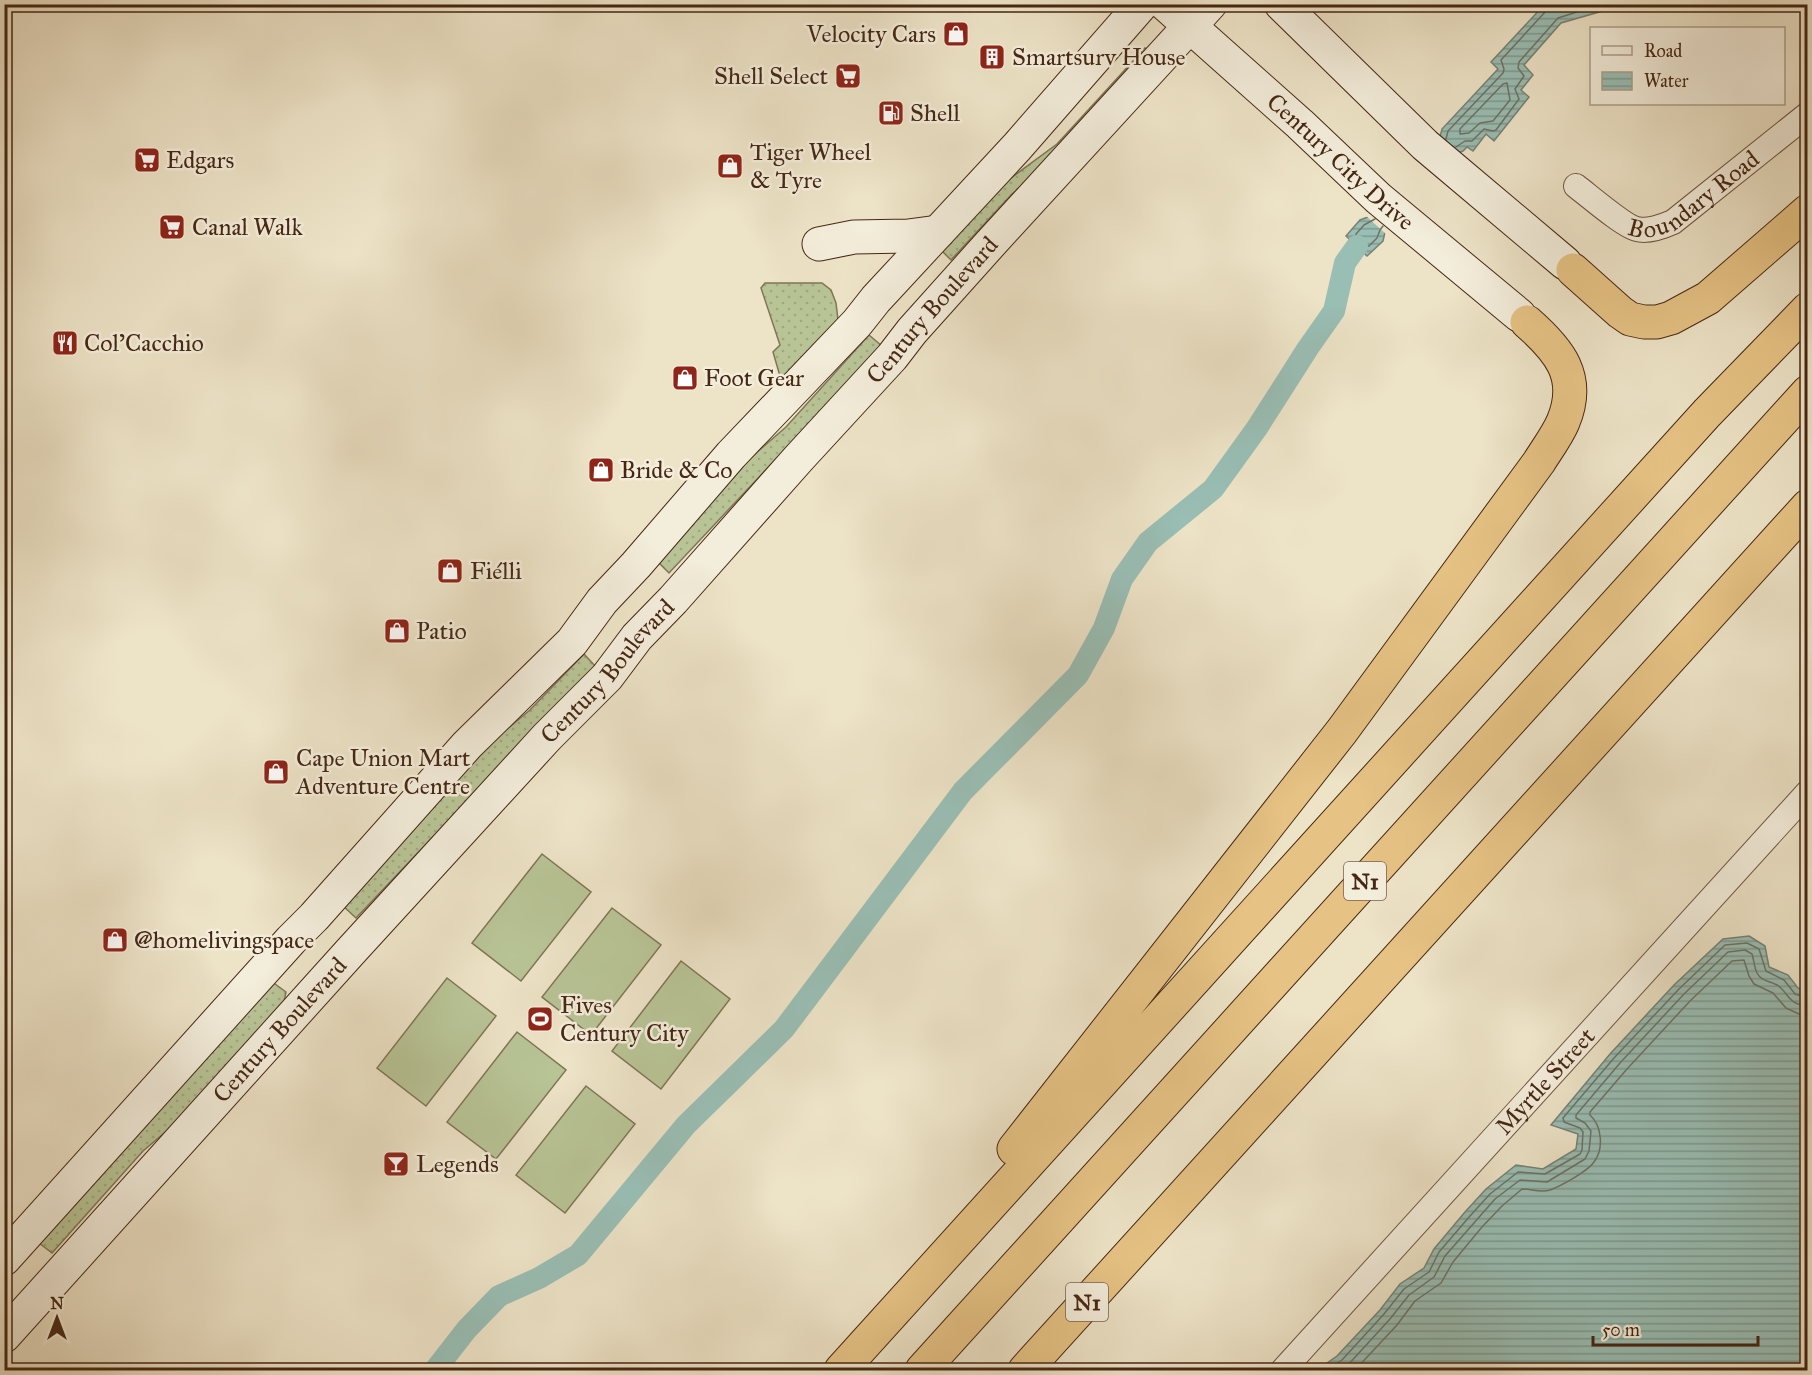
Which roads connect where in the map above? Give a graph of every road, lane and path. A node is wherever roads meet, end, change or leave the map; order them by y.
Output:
1 (1142, 4) edge
2 (1165, 4) edge
3 (1281, 4) edge
4 (1200, 16) edge
5 (1808, 114) edge
6 (1576, 186) dead end
7 (1808, 211) edge
8 (938, 232) junction
9 (819, 244) dead end
10 (1569, 267) joint
11 (1808, 309) edge
12 (1523, 318) joint
13 (1808, 392) edge
14 (1808, 506) edge
15 (1808, 792) edge
16 (4, 1259) edge
17 (4, 1336) edge
18 (836, 1371) edge
19 (841, 1371) edge
20 (922, 1371) edge
21 (1025, 1371) edge
22 (1283, 1371) edge

1 - 8 main road, Century Boulevard
2 - 4 main road, Century City Drive
3 - 10 main road
4 - 12 main road, Century City Drive
4 - 17 main road, Century Boulevard
5 - 6 street, Boundary Road
7 - 10 highway
8 - 9 main road
8 - 16 main road, Century Boulevard
11 - 19 highway
12 - 18 highway
13 - 20 highway, N1
14 - 21 highway, N1
15 - 22 street, Myrtle Street

